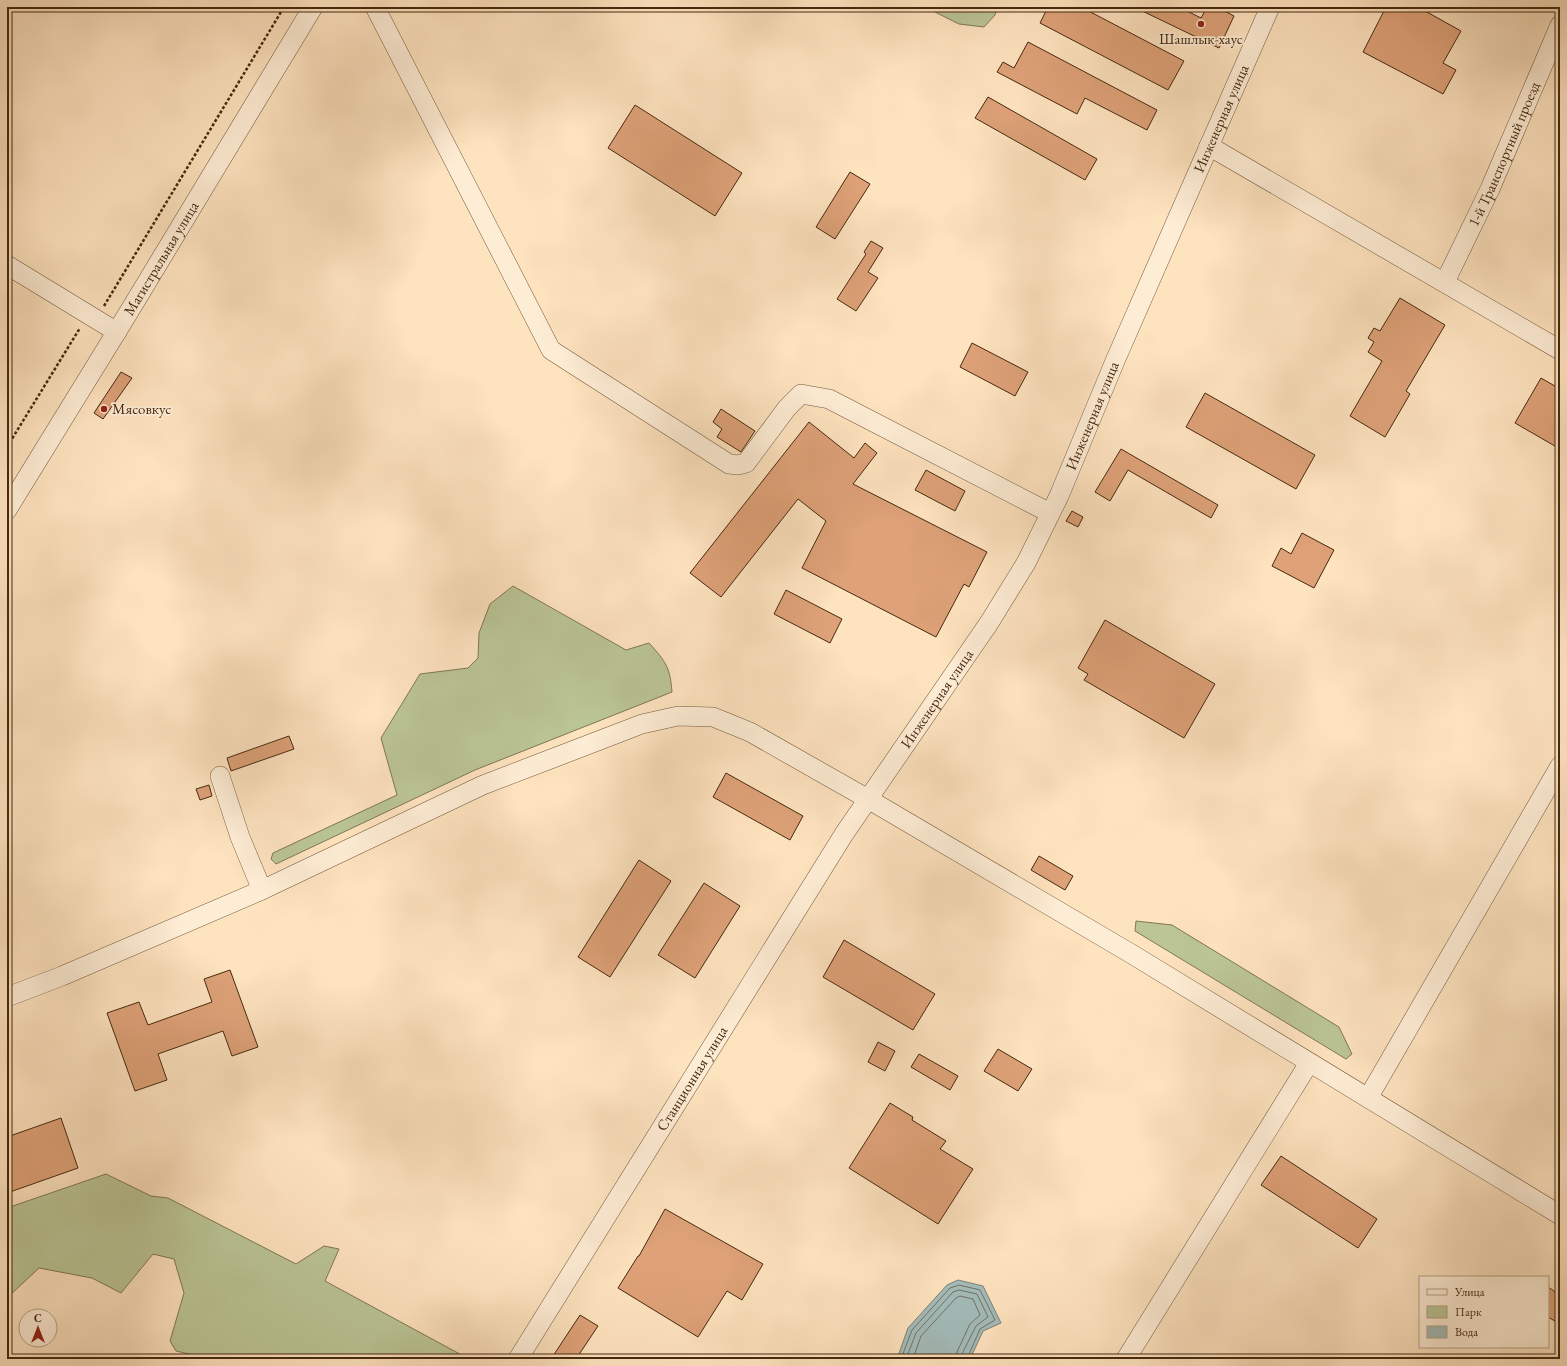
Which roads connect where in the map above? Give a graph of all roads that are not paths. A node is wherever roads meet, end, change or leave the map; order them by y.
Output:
1 (313, 7) edge
2 (375, 7) edge
3 (1270, 7) edge
4 (1560, 25) edge
5 (1209, 146) junction
6 (7, 265) edge
7 (1445, 282) junction
8 (117, 332) junction
9 (1560, 350) edge
10 (7, 510) edge
11 (1050, 513) junction
12 (1560, 766) edge
13 (220, 776) dead end
14 (868, 799) junction
15 (262, 890) junction
16 (7, 997) edge
17 (1309, 1063) junction
18 (1368, 1098) junction
19 (1560, 1215) edge
20 (518, 1359) edge
21 (1126, 1359) edge

1 - 8 street, Магистральная улица
2 - 11 street
3 - 5 street, Инженерная улица
4 - 7 street, 1-й Транспортный проезд
5 - 7 street
5 - 11 street, Инженерная улица
6 - 8 street
7 - 9 street
8 - 10 street, Магистральная улица
11 - 14 street, Инженерная улица
12 - 18 street
13 - 15 street
14 - 15 street
14 - 17 street
14 - 20 street, Станционная улица
15 - 16 street
17 - 18 street
17 - 21 street
18 - 19 street

